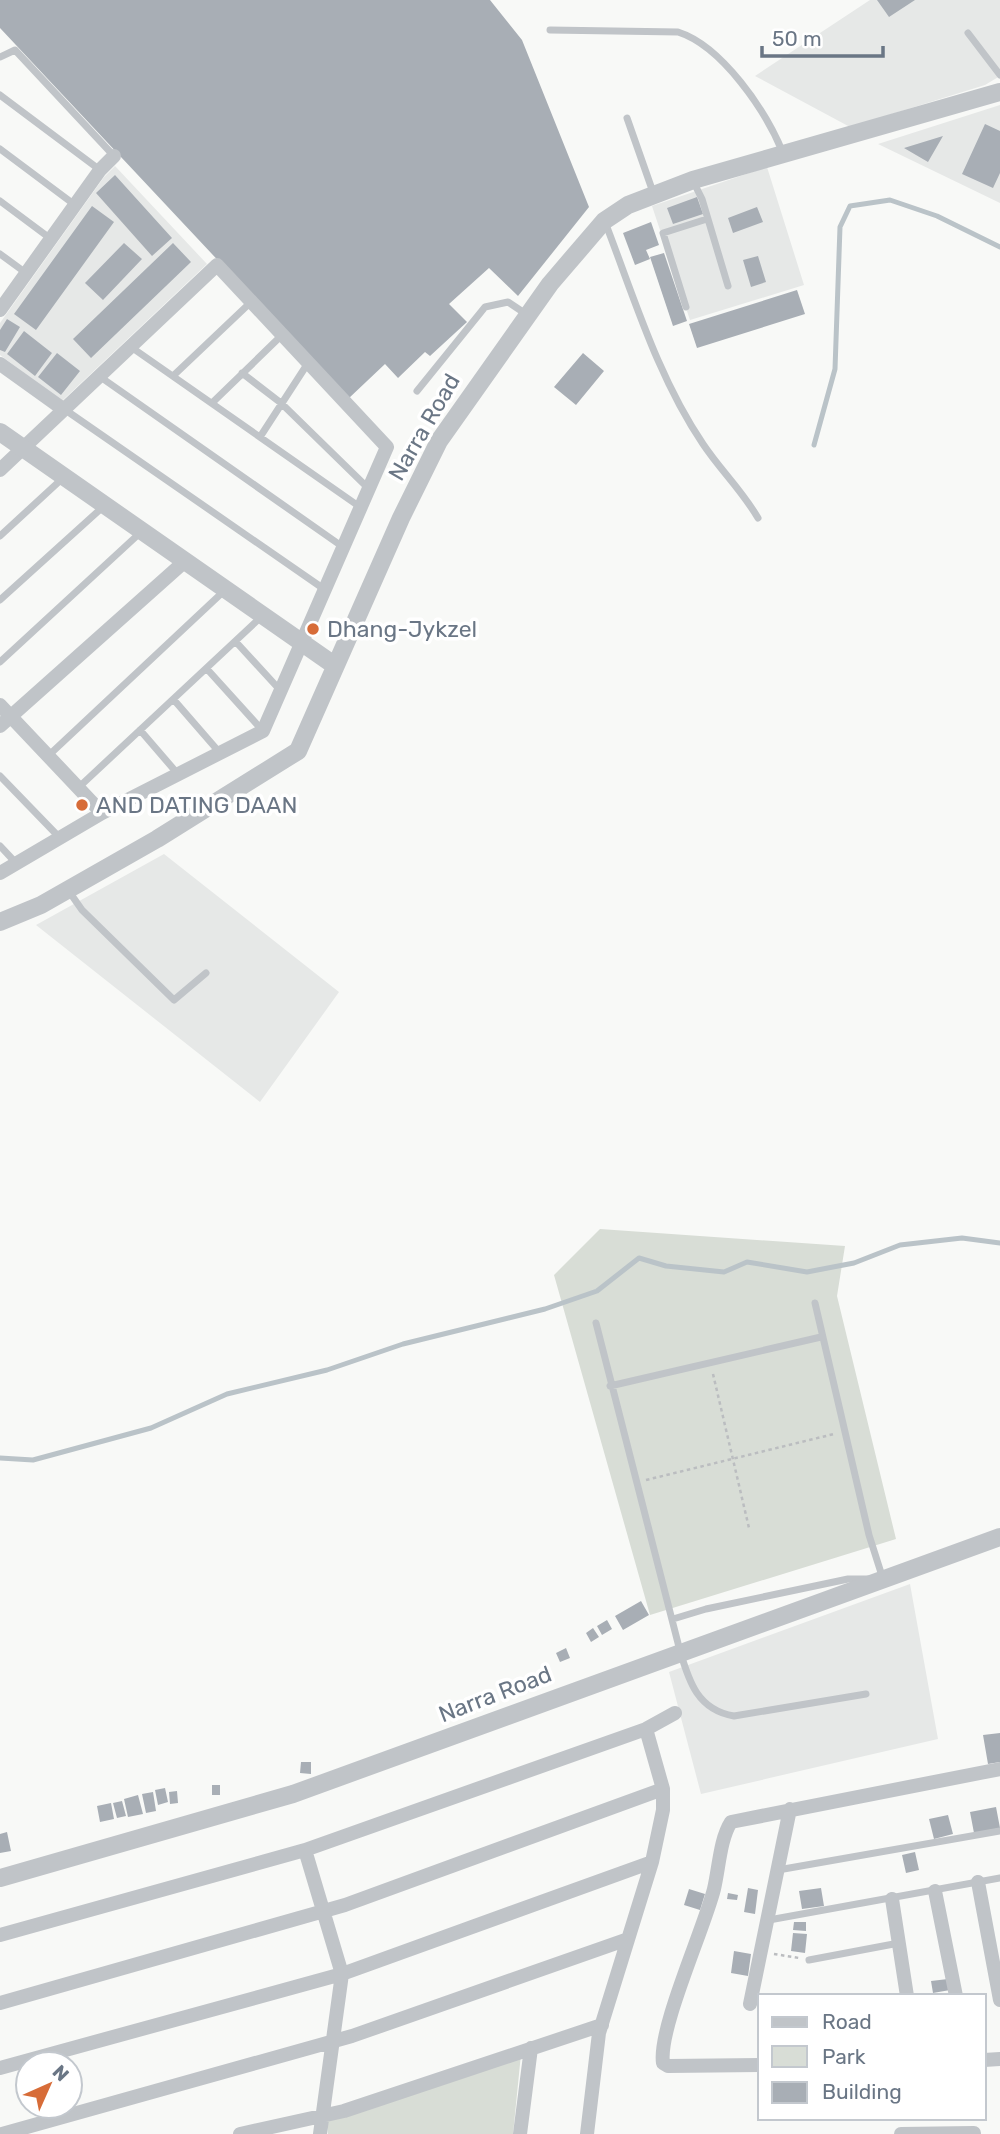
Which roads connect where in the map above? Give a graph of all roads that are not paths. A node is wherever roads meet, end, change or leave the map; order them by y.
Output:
1 (550, 30) dead end
2 (968, 33) dead end
3 (0, 57) edge
4 (1000, 75) edge
5 (1000, 92) edge
6 (0, 94) edge
7 (627, 118) dead end
8 (0, 149) edge
9 (784, 154) junction
10 (114, 156) joint
11 (100, 170) junction
12 (693, 180) junction
13 (654, 195) junction
14 (0, 201) edge
15 (75, 205) junction
16 (707, 219) junction
17 (604, 221) junction
18 (51, 239) junction
19 (0, 254) edge
20 (26, 273) junction
21 (728, 286) dead end
22 (251, 301) junction
23 (686, 307) dead end
24 (0, 310) edge
25 (527, 315) junction
26 (282, 334) junction
27 (131, 347) junction
28 (308, 362) junction
29 (0, 364) edge
30 (242, 373) junction
31 (98, 376) junction
32 (173, 376) junction
33 (418, 391) dead end
34 (212, 403) junction
35 (281, 403) junction
36 (63, 409) junction
37 (0, 432) edge
38 (260, 437) junction
39 (24, 448) junction
40 (0, 470) edge
41 (65, 477) junction
42 (368, 488) junction
43 (105, 505) junction
44 (360, 507) junction
45 (758, 518) dead end
46 (142, 532) junction
47 (0, 536) edge
48 (343, 547) junction
49 (184, 562) junction
50 (324, 589) junction
51 (225, 591) junction
52 (0, 600) edge
53 (261, 617) junction
54 (236, 642) junction
55 (300, 644) junction
56 (0, 662) edge
57 (334, 665) junction
58 (207, 669) junction
59 (280, 690) junction
60 (174, 699) junction
61 (0, 705) edge
62 (5, 721) edge
63 (140, 730) junction
64 (263, 731) junction
65 (220, 752) junction
66 (48, 756) junction
67 (177, 773) junction
68 (0, 776) edge
69 (78, 788) junction
70 (102, 813) junction
71 (60, 838) junction
72 (0, 846) edge
73 (18, 864) junction
74 (0, 873) edge
75 (68, 890) junction
76 (0, 922) edge
77 (206, 973) dead end
78 (815, 1303) dead end
79 (596, 1323) dead end
80 (821, 1337) junction
81 (610, 1386) junction
82 (1000, 1537) edge
83 (880, 1580) junction
84 (673, 1619) junction
85 (680, 1651) junction
86 (866, 1694) dead end
87 (675, 1713) dead end
88 (646, 1729) junction
89 (1000, 1769) edge
90 (663, 1788) junction
91 (790, 1809) junction
92 (1000, 1831) edge
93 (305, 1850) junction
94 (652, 1862) junction
95 (778, 1870) junction
96 (0, 1878) edge
97 (1000, 1878) edge
98 (978, 1882) junction
99 (935, 1891) junction
100 (892, 1899) junction
101 (324, 1911) junction
102 (769, 1920) junction
103 (0, 1935) edge
104 (628, 1939) junction
105 (899, 1943) junction
106 (809, 1960) road end
107 (342, 1974) junction
108 (907, 1994) edge
109 (956, 1994) edge
110 (1000, 2000) edge
111 (0, 2003) edge
112 (750, 2004) dead end
113 (602, 2025) junction
114 (333, 2040) junction
115 (531, 2048) junction
116 (758, 2065) edge
117 (0, 2068) edge
118 (324, 2113) junction
119 (246, 2133) edge
120 (974, 2133) edge
121 (2, 2134) edge
122 (320, 2134) edge
123 (520, 2134) edge
124 (587, 2134) edge
125 (901, 2134) edge
126 (943, 2134) edge

1 - 9 lane
2 - 4 lane
3 - 10 lane
5 - 9 street, Narra Road
6 - 11 lane
7 - 13 lane
8 - 15 lane
9 - 12 street, Narra Road
10 - 11 street
11 - 15 street
12 - 13 street, Narra Road
12 - 16 lane
13 - 17 street, Narra Road
14 - 18 lane
15 - 18 street
16 - 21 lane
16 - 23 lane
17 - 25 street, Narra Road
17 - 45 lane
18 - 20 street
19 - 20 lane
20 - 24 street
22 - 26 street
22 - 27 street
22 - 32 lane
25 - 33 lane
25 - 57 street, Narra Road
26 - 28 street
26 - 30 lane
27 - 31 street
27 - 32 lane
28 - 35 lane
28 - 42 street
29 - 36 street
30 - 34 lane
30 - 35 lane
31 - 36 street
31 - 48 lane
32 - 34 lane
34 - 38 lane
35 - 38 lane
35 - 42 lane
36 - 39 street
36 - 50 lane
37 - 39 street
38 - 44 lane
39 - 40 street
39 - 41 street
41 - 43 street
41 - 47 lane
42 - 44 street
43 - 46 street
43 - 52 lane
44 - 48 street
46 - 49 street
46 - 56 lane
48 - 50 street
49 - 51 street
49 - 62 street
50 - 55 street
51 - 53 street
51 - 66 lane
53 - 54 lane
53 - 55 street
54 - 58 lane
54 - 59 lane
55 - 57 street
55 - 59 street
57 - 75 street, Narra Road
58 - 60 lane
58 - 64 lane
59 - 64 street
60 - 63 lane
60 - 65 lane
61 - 62 street
62 - 66 street
63 - 67 lane
63 - 69 lane
64 - 65 street
65 - 67 street
66 - 69 street
67 - 70 street
68 - 71 lane
69 - 70 street
70 - 71 street
71 - 73 street
72 - 73 lane
73 - 74 street
75 - 76 street, Narra Road
75 - 77 lane
78 - 80 lane
79 - 81 lane
80 - 81 lane
80 - 83 lane
81 - 84 lane
82 - 83 street, Narra Road
83 - 84 lane
83 - 85 street, Narra Road
84 - 85 lane
85 - 86 lane
85 - 96 street, Narra Road
87 - 88 street
88 - 90 street
88 - 93 street
89 - 91 street
90 - 94 street
90 - 101 street
91 - 95 street
91 - 116 street
92 - 95 lane
93 - 101 street
93 - 103 street
94 - 104 street
94 - 107 street
95 - 102 street
97 - 98 lane
98 - 99 lane
98 - 110 street
99 - 100 lane
99 - 109 street
100 - 102 lane
100 - 105 street
101 - 107 street
101 - 111 street
102 - 112 street
104 - 113 street
104 - 114 street
105 - 106 lane
105 - 108 street
107 - 114 street
107 - 117 street
113 - 115 street
113 - 124 street
114 - 118 street
114 - 121 street
115 - 118 street
115 - 123 street
118 - 119 street
118 - 122 street
120 - 126 street
125 - 126 street

